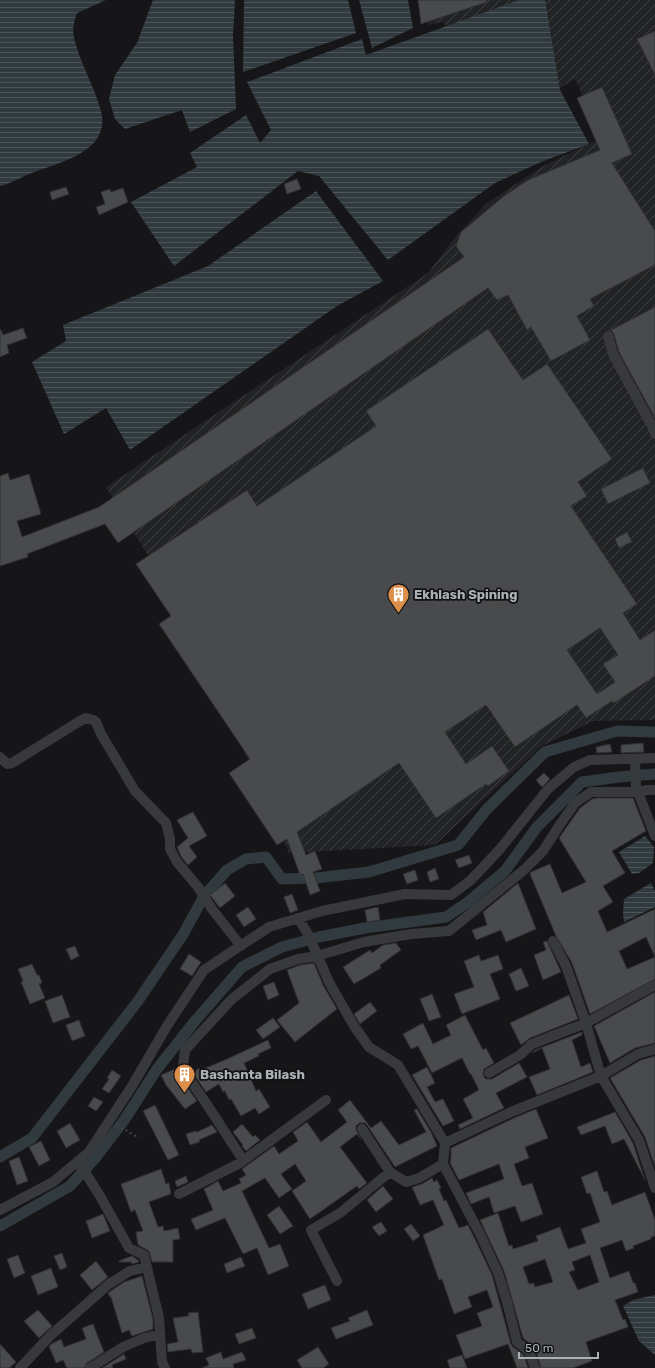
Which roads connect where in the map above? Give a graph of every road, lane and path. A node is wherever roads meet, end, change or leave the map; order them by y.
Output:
1 (608, 336) dead end
2 (655, 434) edge
3 (0, 758) edge
4 (655, 758) edge
5 (635, 759) junction
6 (637, 790) junction
7 (655, 790) edge
8 (655, 836) edge
9 (298, 918) junction
10 (553, 941) dead end
11 (241, 946) junction
12 (316, 954) junction
13 (655, 985) edge
14 (586, 1023) junction
15 (655, 1049) edge
16 (489, 1073) dead end
17 (601, 1076) junction
18 (326, 1100) dead end
19 (109, 1121) junction
20 (362, 1129) dead end
21 (139, 1138) dead end
22 (446, 1143) junction
23 (243, 1160) junction
24 (78, 1162) junction
25 (443, 1164) junction
26 (390, 1172) junction
27 (655, 1188) edge
28 (179, 1194) dead end
29 (0, 1210) edge
30 (147, 1267) junction
31 (337, 1281) dead end
32 (160, 1334) junction
33 (20, 1368) edge
34 (90, 1368) edge
35 (165, 1368) edge
36 (535, 1368) edge

1 - 2 street
3 - 11 street
4 - 5 street
5 - 6 street
5 - 9 street
6 - 7 street
6 - 8 street
6 - 12 street
9 - 11 street
9 - 12 street
10 - 14 street
11 - 19 street
12 - 22 street
12 - 23 street
13 - 14 street
14 - 16 street
14 - 17 street
15 - 17 street
17 - 22 street
17 - 27 street
18 - 23 street
19 - 21 path
19 - 24 street
20 - 26 street
22 - 25 street
23 - 28 street
24 - 29 street
24 - 30 street
25 - 26 street
25 - 36 street
26 - 31 street
30 - 32 street
30 - 33 street
32 - 34 street
32 - 35 street

